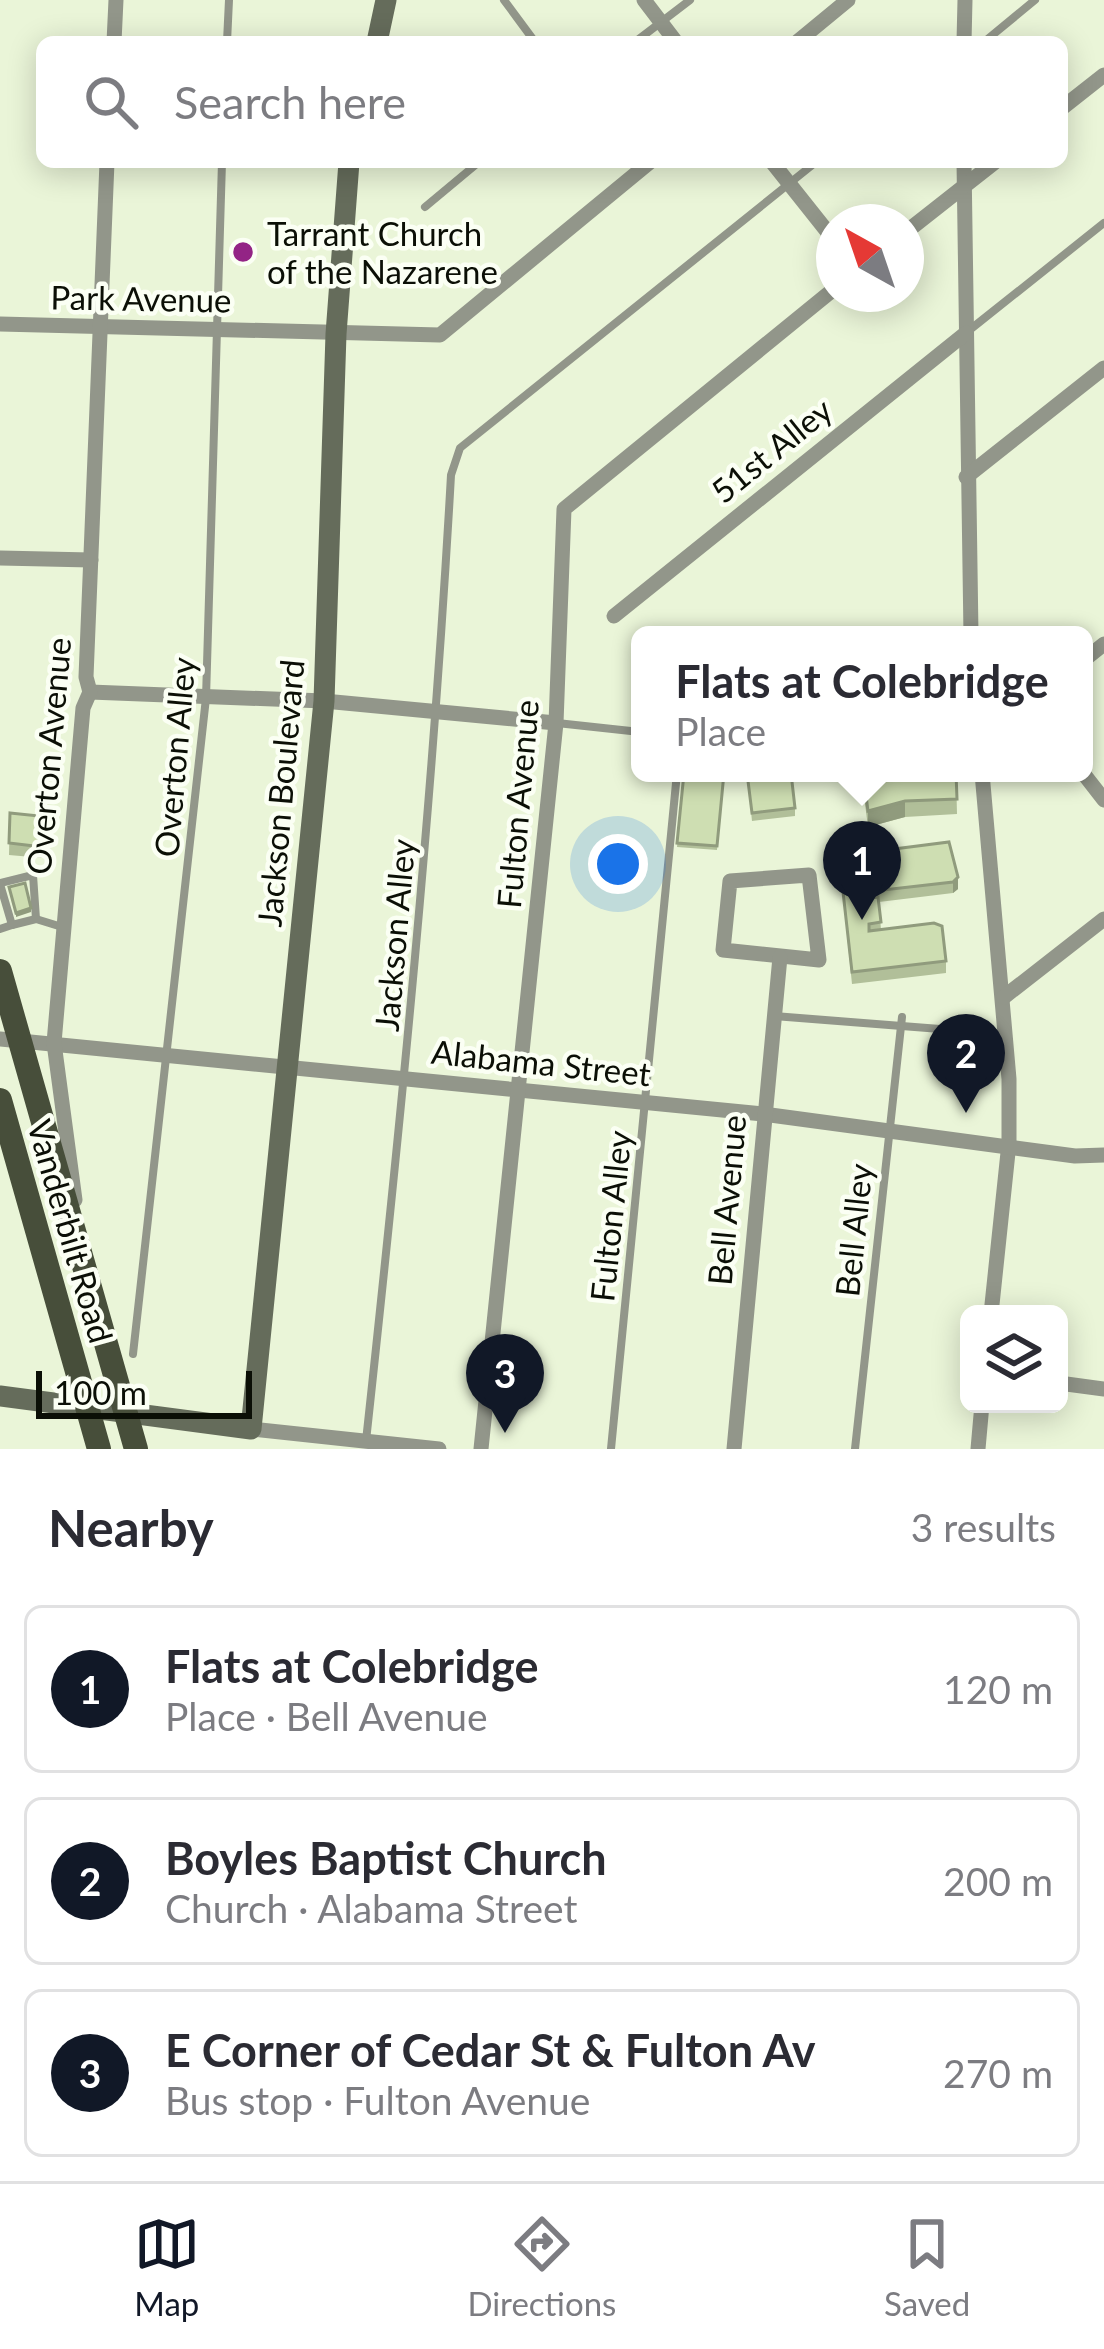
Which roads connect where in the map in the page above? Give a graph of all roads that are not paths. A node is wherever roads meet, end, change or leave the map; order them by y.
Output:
1 (116, 0) edge
2 (229, 0) edge
3 (386, 0) edge
4 (504, 0) edge
5 (644, 0) edge
6 (690, 0) edge
7 (848, 0) edge
8 (965, 0) edge
9 (1036, 0) edge
10 (661, 23) junction
11 (114, 36) edge
12 (227, 36) edge
13 (383, 36) edge
14 (531, 36) edge
15 (643, 36) edge
16 (671, 36) edge
17 (804, 36) edge
18 (964, 36) edge
19 (991, 36) edge
20 (1104, 75) edge
21 (1068, 103) edge
22 (107, 168) edge
23 (222, 168) edge
24 (349, 168) edge
25 (472, 168) edge
26 (643, 168) edge
27 (777, 168) edge
28 (809, 168) edge
29 (964, 168) edge
30 (987, 168) edge
31 (789, 184) junction
32 (964, 187) junction
33 (424, 207) dead end
34 (816, 218) edge
35 (924, 218) edge
36 (1104, 223) edge
37 (816, 304) edge
38 (0, 324) edge
39 (100, 329) junction
40 (220, 330) junction
41 (966, 333) junction
42 (336, 334) junction
43 (1104, 368) edge
44 (966, 477) junction
45 (0, 558) edge
46 (92, 560) junction
47 (614, 616) dead end
48 (971, 626) edge
49 (90, 692) junction
50 (206, 698) junction
51 (324, 701) junction
52 (438, 711) junction
53 (556, 723) junction
54 (631, 731) edge
55 (676, 782) edge
56 (983, 782) edge
57 (0, 884) edge
58 (36, 919) junction
59 (1104, 920) edge
60 (12, 925) junction
61 (64, 928) junction
62 (0, 929) edge
63 (780, 957) junction
64 (0, 971) edge
65 (1004, 998) junction
66 (773, 1016) junction
67 (902, 1021) junction
68 (1006, 1035) junction
69 (9, 1039) edge
70 (54, 1043) junction
71 (170, 1054) junction
72 (288, 1065) junction
73 (406, 1078) junction
74 (520, 1089) junction
75 (0, 1100) edge
76 (645, 1102) junction
77 (763, 1114) junction
78 (887, 1128) junction
79 (1009, 1143) junction
80 (1104, 1155) edge
81 (86, 1280) junction
82 (992, 1305) edge
83 (133, 1354) dead end
84 (1068, 1384) edge
85 (1104, 1389) edge
86 (0, 1396) edge
87 (88, 1408) junction
88 (981, 1413) edge
89 (126, 1414) junction
90 (250, 1429) junction
91 (366, 1441) junction
92 (330, 1444) edge
93 (99, 1449) edge
94 (136, 1449) edge
95 (439, 1449) edge
96 (481, 1449) edge
97 (610, 1449) edge
98 (734, 1449) edge
99 (855, 1449) edge
100 (978, 1449) edge

1 - 11 street
2 - 12 lane
3 - 13 street
4 - 14 lane
5 - 10 street
6 - 10 lane
7 - 17 street
8 - 18 street
9 - 19 lane
10 - 15 lane
10 - 16 street
20 - 21 street
22 - 39 street, Overton Avenue
23 - 40 lane, Overton Alley
24 - 42 street, Jackson Boulevard
25 - 33 lane
26 - 42 street, Park Avenue
27 - 31 street
28 - 31 lane
29 - 32 street
30 - 32 street
31 - 34 street
31 - 52 lane, Jackson Alley
32 - 35 street
32 - 41 street
36 - 41 lane
37 - 53 street, Fulton Avenue
38 - 39 street, Park Avenue
39 - 40 street, Park Avenue
39 - 46 street, Overton Avenue
40 - 42 street, Park Avenue
40 - 50 lane, Overton Alley
41 - 44 street
41 - 47 street, 51st Alley
42 - 51 street, Jackson Boulevard
43 - 44 street
44 - 48 street
45 - 46 street
46 - 49 street, Overton Avenue
49 - 50 street
49 - 61 street, Overton Avenue
50 - 51 street
50 - 71 lane, Overton Alley
51 - 52 street
51 - 72 street, Jackson Boulevard
52 - 53 street
52 - 73 lane, Jackson Alley
53 - 54 lane
53 - 74 street, Fulton Avenue
55 - 76 lane, Fulton Alley
56 - 65 street
57 - 58 lane
57 - 60 lane
58 - 60 lane
58 - 61 lane
59 - 65 street
60 - 62 lane
61 - 70 street, Overton Avenue
63 - 63 street
63 - 66 street, Bell Avenue
64 - 69 main road, Vanderbilt Road
65 - 68 street
66 - 67 lane
66 - 77 street, Bell Avenue
67 - 68 lane
67 - 78 lane, Bell Alley
68 - 79 street
69 - 70 street, Alabama Street
69 - 81 main road, Vanderbilt Road
70 - 71 street, Alabama Street
70 - 81 street, Overton Avenue
71 - 72 street, Alabama Street
71 - 83 lane, Overton Alley
72 - 73 street, Alabama Street
72 - 90 street, Jackson Boulevard
73 - 74 street, Alabama Street
73 - 91 lane, Jackson Alley
74 - 76 street, Alabama Street
74 - 96 street, Fulton Avenue
75 - 87 main road, Vanderbilt Road
76 - 77 street, Alabama Street
76 - 97 lane, Fulton Alley
77 - 78 street, Alabama Street
77 - 98 street, Bell Avenue
78 - 79 street, Alabama Street
78 - 99 lane, Bell Alley
79 - 80 street, Alabama Street
79 - 82 street
81 - 89 main road, Vanderbilt Road
84 - 85 street
86 - 87 street
87 - 89 street
87 - 93 main road, Vanderbilt Road
88 - 100 street
89 - 90 street
89 - 94 main road, Vanderbilt Road
90 - 92 street
91 - 92 street
91 - 95 street

